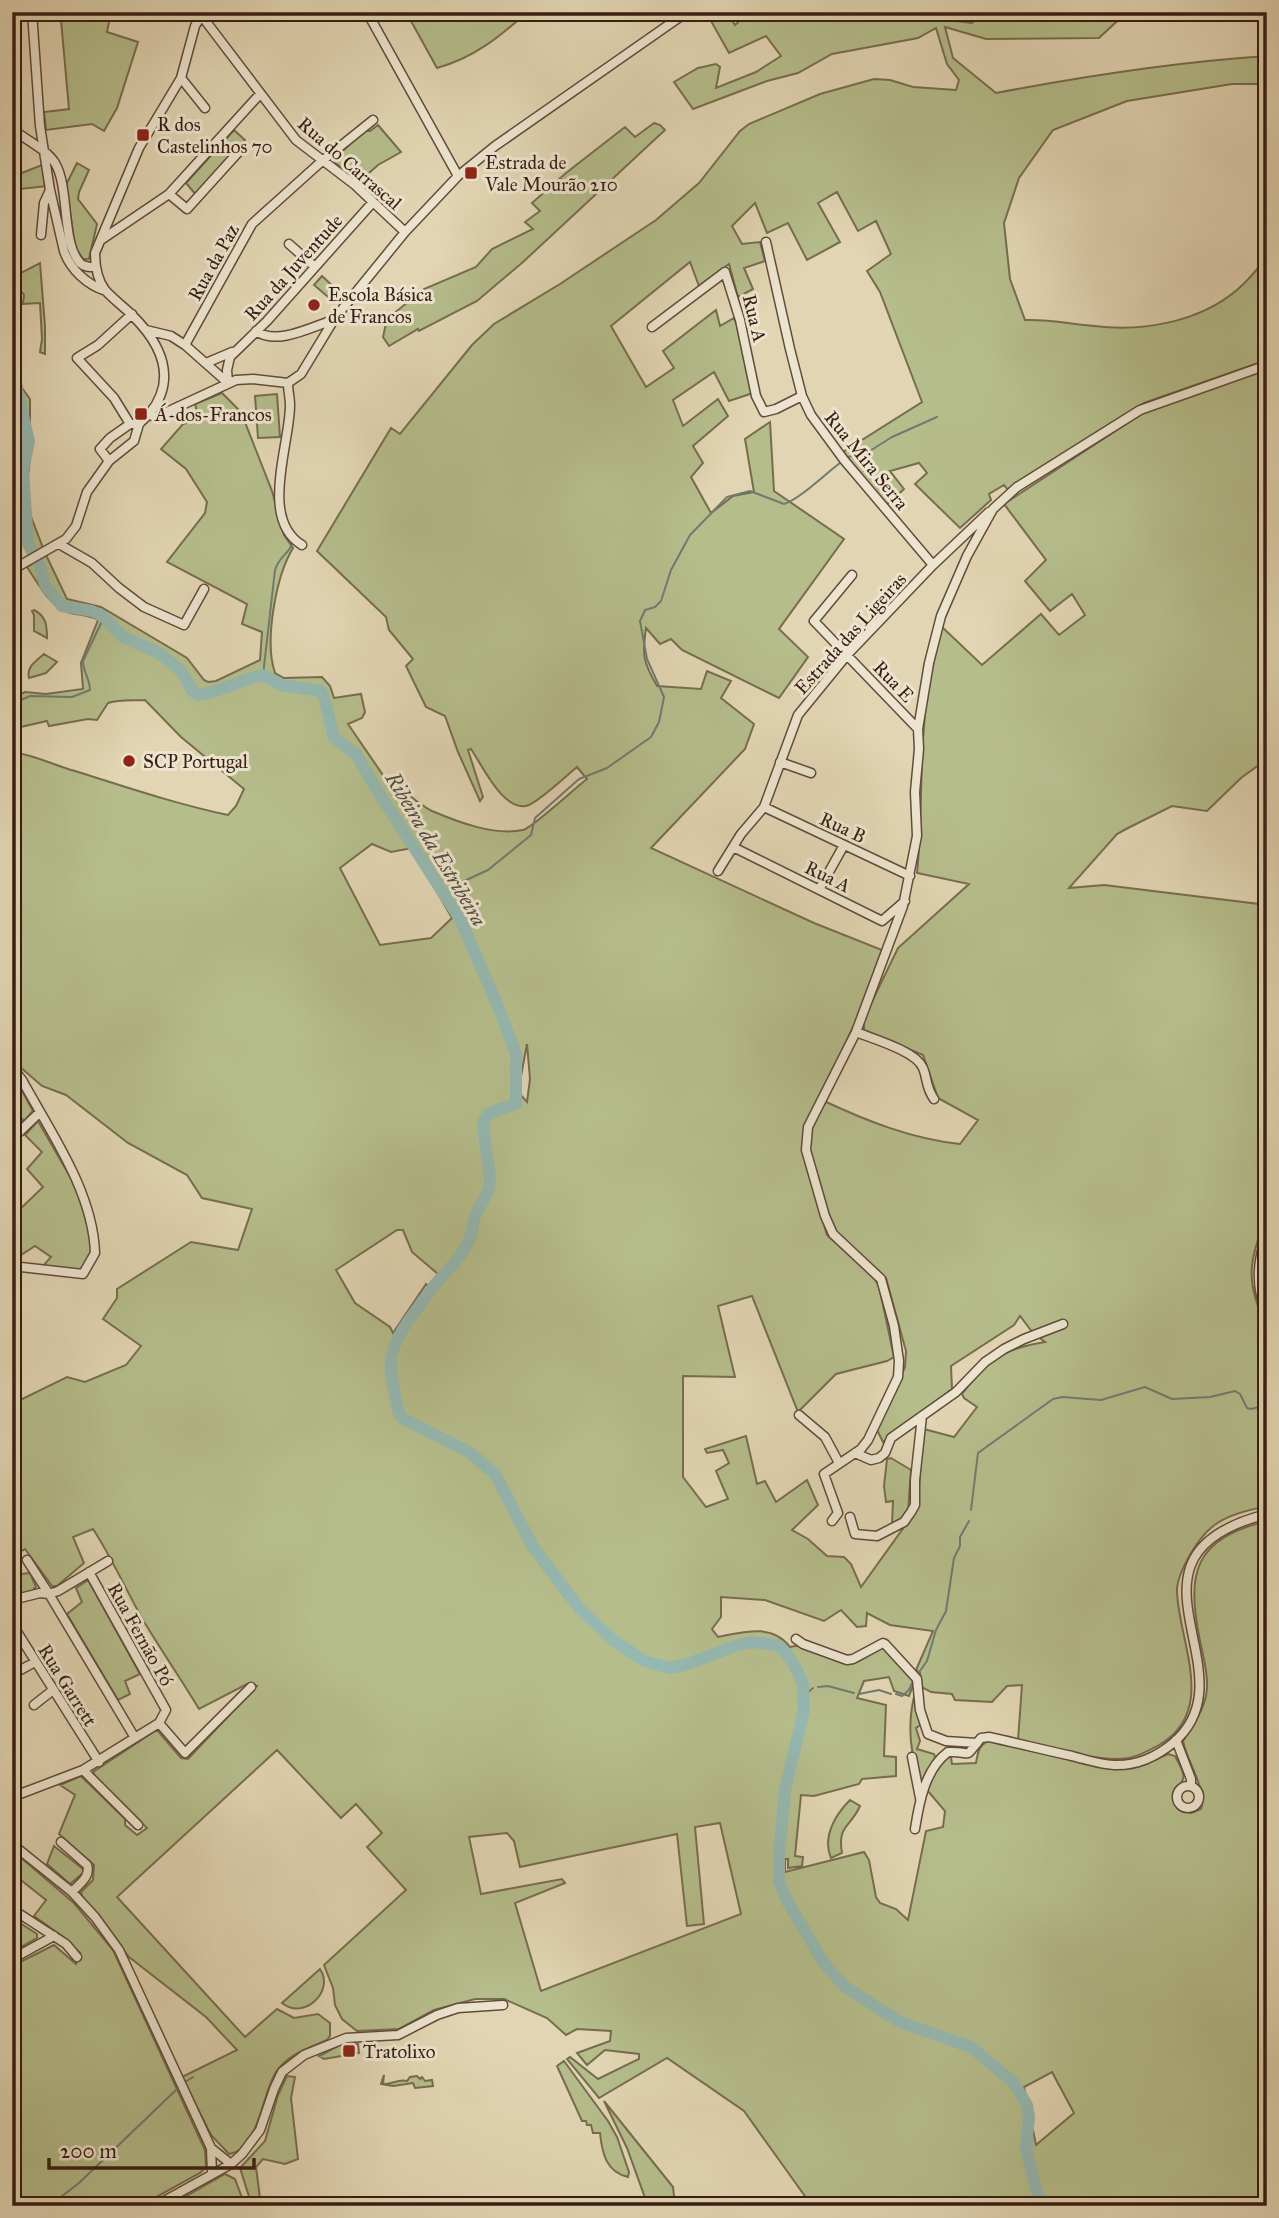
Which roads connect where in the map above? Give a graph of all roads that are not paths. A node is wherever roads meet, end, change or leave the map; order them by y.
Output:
1 (32, 12) edge
2 (367, 12) edge
3 (687, 12) edge
4 (202, 14) edge
5 (181, 78) junction
6 (260, 94) junction
7 (205, 108) dead end
8 (373, 120) dead end
9 (12, 129) edge
10 (243, 147) dead end
11 (45, 153) junction
12 (322, 161) junction
13 (458, 176) junction
14 (50, 190) junction
15 (169, 194) junction
16 (373, 202) junction
17 (405, 232) junction
18 (41, 235) dead end
19 (100, 240) junction
20 (766, 242) dead end
21 (289, 243) dead end
22 (95, 267) junction
23 (315, 267) junction
24 (106, 291) junction
25 (132, 314) junction
26 (334, 320) junction
27 (652, 327) dead end
28 (146, 330) junction
29 (256, 331) junction
30 (185, 345) junction
31 (234, 351) junction
32 (206, 363) junction
33 (1267, 365) edge
34 (228, 383) junction
35 (288, 383) junction
36 (802, 396) junction
37 (152, 416) junction
38 (134, 424) junction
39 (109, 461) junction
40 (992, 509) junction
41 (58, 544) junction
42 (302, 545) dead end
43 (933, 565) junction
44 (12, 570) edge
45 (852, 575) dead end
46 (204, 589) dead end
47 (847, 655) junction
48 (918, 729) junction
49 (780, 762) junction
50 (811, 773) dead end
51 (764, 807) junction
52 (844, 845) junction
53 (733, 847) junction
54 (719, 871) dead end
55 (910, 876) junction
56 (820, 888) junction
57 (905, 901) junction
58 (856, 1032) junction
59 (12, 1067) edge
60 (934, 1099) dead end
61 (40, 1112) junction
62 (12, 1139) edge
63 (1267, 1235) edge
64 (12, 1266) edge
65 (1267, 1312) edge
66 (1063, 1324) dead end
67 (799, 1415) dead end
68 (922, 1416) junction
69 (855, 1453) junction
70 (839, 1463) junction
71 (1267, 1514) edge
72 (849, 1517) dead end
73 (832, 1521) dead end
74 (27, 1560) dead end
75 (108, 1561) dead end
76 (89, 1572) junction
77 (49, 1594) junction
78 (12, 1600) edge
79 (12, 1624) edge
80 (796, 1639) dead end
81 (35, 1662) junction
82 (15, 1673) dead end
83 (251, 1687) dead end
84 (53, 1690) junction
85 (33, 1705) dead end
86 (159, 1723) junction
87 (135, 1738) junction
88 (1176, 1740) junction
89 (977, 1743) junction
90 (912, 1757) dead end
91 (99, 1762) junction
92 (83, 1770) junction
93 (1191, 1786) dead end
94 (12, 1797) edge
95 (920, 1800) junction
96 (138, 1825) dead end
97 (915, 1829) dead end
98 (61, 1842) dead end
99 (12, 1844) edge
100 (72, 1892) junction
101 (12, 1909) edge
102 (54, 1936) junction
103 (77, 1957) dead end
104 (12, 1959) edge
105 (503, 2005) dead end
106 (211, 2148) junction
107 (230, 2164) junction
108 (212, 2173) junction
109 (155, 2206) edge

1 - 11 street
2 - 13 street
3 - 13 street
4 - 5 street
4 - 6 street, Rua do Carrascal
5 - 7 street
5 - 19 street
6 - 12 street, Rua do Carrascal
6 - 15 street
8 - 12 street, Rua da Paz
9 - 11 street
10 - 15 street
11 - 14 street
11 - 22 street
12 - 16 street, Rua do Carrascal
12 - 30 street, Rua da Paz
13 - 17 street
14 - 18 street
14 - 24 street
15 - 19 street
16 - 17 street, Rua do Carrascal
16 - 23 street, Rua da Juventude
17 - 26 street
19 - 22 street
20 - 36 street, Rua Mira Serra
21 - 23 street
22 - 24 street
23 - 29 street, Rua da Juventude
24 - 25 street
25 - 28 street
25 - 38 street
26 - 29 street
26 - 35 street
27 - 36 street, Rua A
28 - 30 street
28 - 37 street
29 - 31 street, Rua da Juventude
30 - 32 street
31 - 32 street, Rua da Juventude
31 - 34 street
32 - 34 street
33 - 40 street, Estrada das Ligeiras
34 - 35 street
34 - 37 street
35 - 42 street
36 - 43 street, Rua Mira Serra
37 - 38 street
38 - 39 street
38 - 39 street
39 - 41 street
40 - 43 street, Estrada das Ligeiras
40 - 48 street
41 - 44 street
41 - 46 street
43 - 47 street, Estrada das Ligeiras
45 - 47 street, Rua E
47 - 48 street, Rua E
47 - 49 street, Estrada das Ligeiras
48 - 55 street
49 - 50 street
49 - 51 street, Estrada das Ligeiras
51 - 52 street, Rua B
51 - 53 street, Estrada das Ligeiras
52 - 55 street, Rua B
52 - 56 street
53 - 54 street, Estrada das Ligeiras
53 - 56 street, Rua A
55 - 57 street
56 - 57 street, Rua A
57 - 58 street
58 - 60 street
58 - 69 street
59 - 61 street
61 - 62 street
61 - 64 street
63 - 65 street
66 - 68 street
67 - 70 street
68 - 69 street
68 - 72 street
69 - 70 street
70 - 73 street
71 - 88 street
74 - 77 street
75 - 76 street
76 - 77 street
76 - 86 street, Rua Fernão Pó
77 - 78 street
77 - 87 street
79 - 81 street, Rua Garrett
80 - 89 street
81 - 82 street
81 - 84 street, Rua Garrett
83 - 86 street
84 - 85 street
84 - 91 street, Rua Garrett
86 - 87 street
87 - 91 street
88 - 89 street
88 - 93 street
89 - 95 street
90 - 95 street
91 - 92 street
92 - 94 street
92 - 96 street
95 - 97 street
98 - 100 street
99 - 100 street
100 - 106 street
101 - 102 street
102 - 103 street
102 - 104 street
105 - 107 street
106 - 107 street
106 - 108 street
107 - 108 street
108 - 109 street

